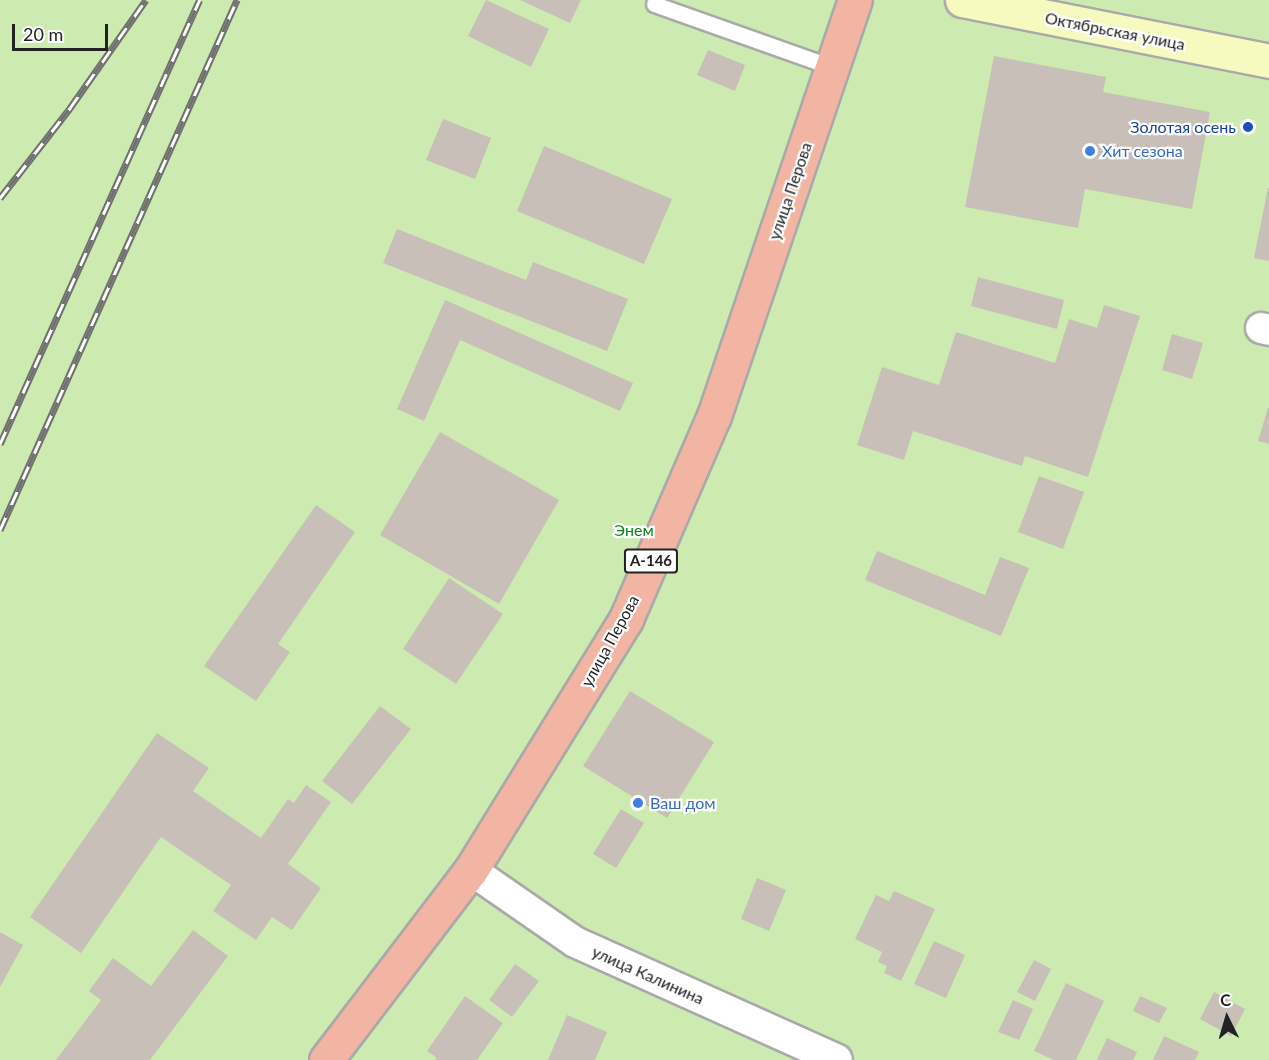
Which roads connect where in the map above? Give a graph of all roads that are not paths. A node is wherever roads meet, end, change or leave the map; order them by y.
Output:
1 (855, 0) edge
2 (962, 0) edge
3 (654, 4) dead end
4 (1035, 8) edge
5 (1269, 61) edge
6 (832, 67) junction
7 (471, 870) junction
8 (326, 1060) edge
9 (837, 1060) edge

1 - 6 highway, улица Перова / А-146
2 - 4 main road, Октябрьская улица
3 - 6 lane
4 - 5 main road, Октябрьская улица
6 - 7 highway, улица Перова / А-146
7 - 8 highway, улица Перова / А-146
7 - 9 street, улица Калинина

